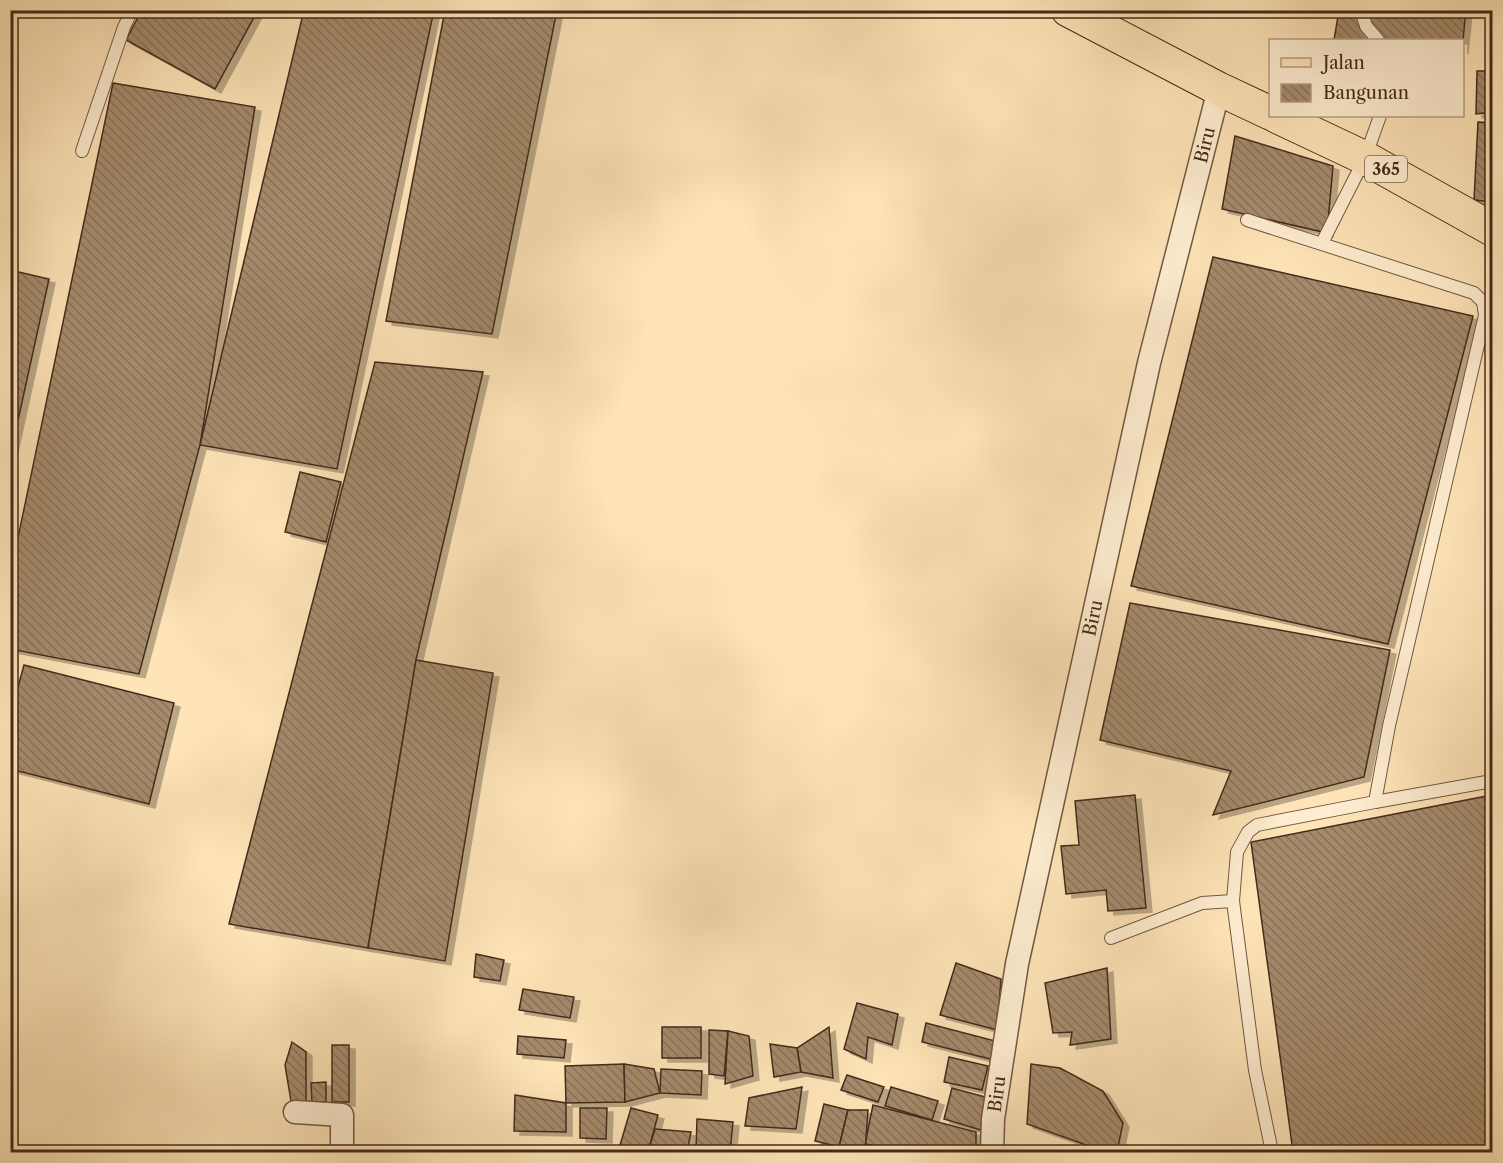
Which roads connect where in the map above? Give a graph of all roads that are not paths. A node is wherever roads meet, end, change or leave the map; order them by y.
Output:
1 (132, 10) edge
2 (1068, 10) edge
3 (1361, 10) edge
4 (1377, 39) edge
5 (1219, 89) junction
6 (1269, 113) edge
7 (1278, 117) edge
8 (1380, 117) edge
9 (82, 151) dead end
10 (1365, 158) junction
11 (1247, 220) dead end
12 (1492, 230) edge
13 (1322, 243) junction
14 (1492, 781) edge
15 (1375, 802) junction
16 (1233, 901) junction
17 (1111, 938) dead end
18 (295, 1112) dead end
19 (342, 1152) edge
20 (992, 1152) edge
21 (1272, 1152) edge

1 - 9 lane
2 - 5 main road
3 - 4 lane
5 - 6 main road
5 - 20 street, Biru
7 - 10 main road, 365
8 - 10 lane
10 - 12 main road, 365
10 - 13 lane
11 - 13 lane
13 - 15 lane
14 - 15 lane
15 - 16 lane
16 - 17 lane
16 - 21 lane
18 - 19 street

